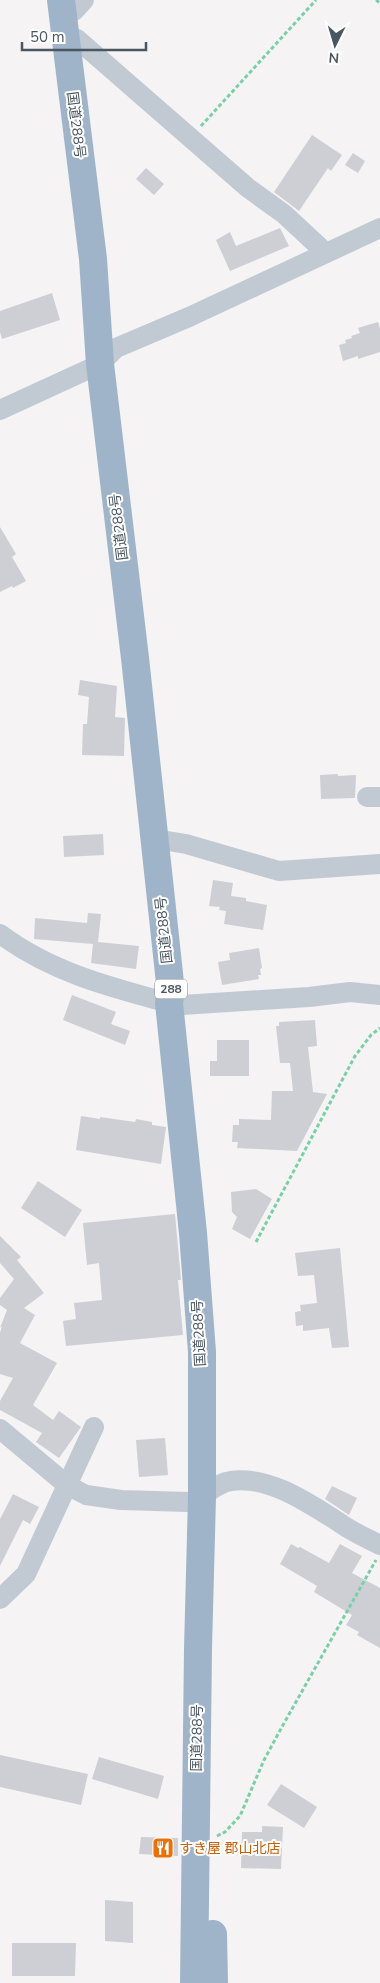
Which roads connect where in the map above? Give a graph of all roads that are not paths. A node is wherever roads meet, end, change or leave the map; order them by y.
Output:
1 (73, 3) edge
2 (77, 39) junction
3 (380, 228) edge
4 (326, 253) junction
5 (108, 356) junction
6 (0, 410) edge
7 (159, 839) junction
8 (380, 864) edge
9 (0, 934) edge
10 (380, 995) edge
11 (175, 1004) junction
12 (94, 1427) dead end
13 (0, 1428) edge
14 (67, 1485) junction
15 (208, 1492) junction
16 (380, 1545) edge
17 (0, 1600) edge
18 (194, 1983) edge
19 (214, 1983) edge

1 - 2 highway, 国道288号 / 288
1 - 5 highway, 国道288号 / 288
2 - 4 street
2 - 5 highway, 国道288号 / 288
3 - 4 street
4 - 5 street
5 - 6 street
5 - 7 highway, 国道288号 / 288
7 - 8 street
7 - 11 highway, 国道288号 / 288
9 - 11 street
10 - 11 street
11 - 15 highway, 国道288号 / 288
12 - 14 street
13 - 14 street
14 - 15 street
14 - 17 street
15 - 16 street
15 - 18 highway, 国道288号 / 288
15 - 19 highway, 国道288号 / 288

